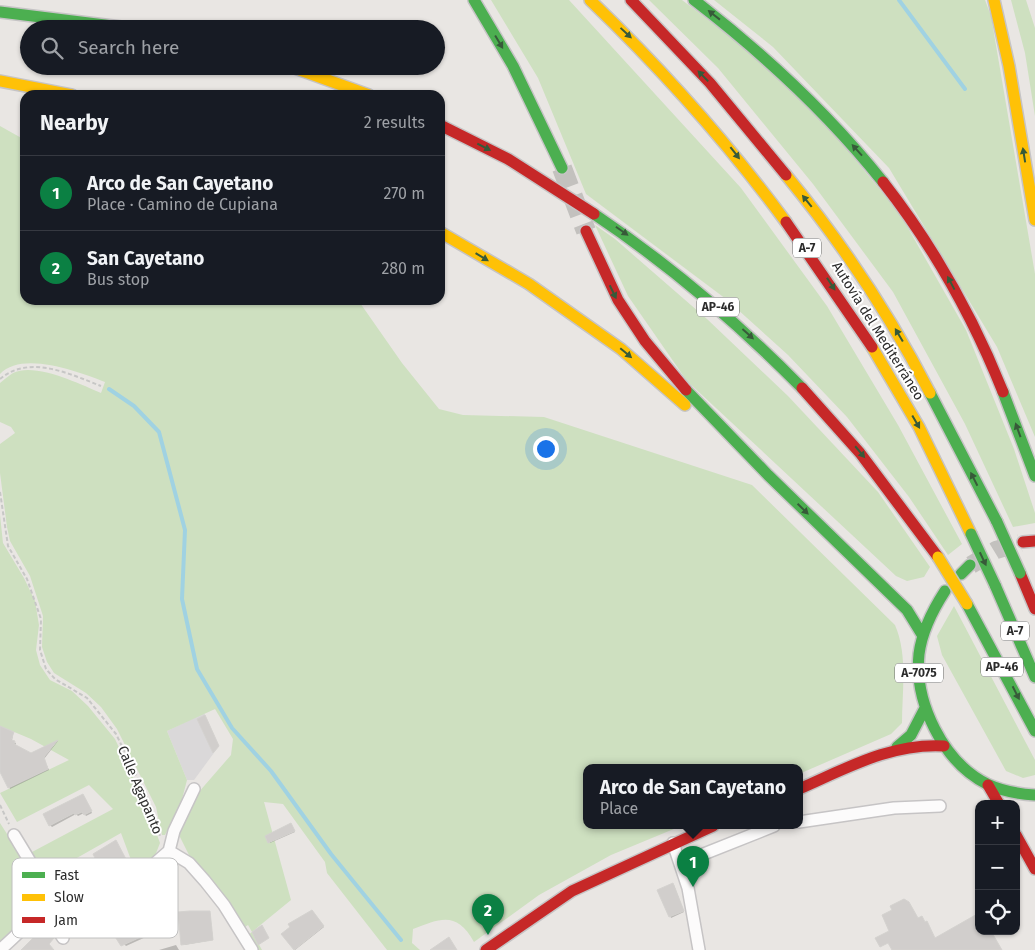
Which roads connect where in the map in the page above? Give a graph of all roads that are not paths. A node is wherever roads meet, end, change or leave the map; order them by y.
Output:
1 (474, 0) edge
2 (590, 0) edge
3 (631, 0) edge
4 (694, 0) edge
5 (994, 0) edge
6 (0, 12) edge
7 (76, 20) edge
8 (314, 75) edge
9 (0, 81) edge
10 (46, 90) edge
11 (355, 90) edge
12 (445, 128) edge
13 (562, 168) tunnel mouth
14 (1035, 220) edge
15 (586, 231) tunnel mouth
16 (445, 235) edge
17 (768, 475) junction
18 (1035, 476) edge
19 (970, 565) tunnel mouth
20 (961, 574) dead end
21 (944, 591) dead end
22 (1035, 609) edge
23 (923, 636) junction
24 (1035, 677) edge
25 (924, 710) junction
26 (1035, 731) edge
27 (944, 746) junction
28 (898, 748) junction
29 (988, 785) junction
30 (803, 787) edge
31 (194, 789) dead end
32 (1035, 795) edge
33 (997, 800) edge
34 (940, 806) dead end
35 (803, 821) edge
36 (706, 829) edge
37 (766, 829) edge
38 (14, 835) road end
39 (1020, 842) edge
40 (673, 843) junction
41 (169, 851) junction
42 (28, 858) edge
43 (161, 858) edge
44 (681, 863) junction
45 (1035, 869) edge
46 (13, 938) edge
47 (0, 950) edge
48 (252, 950) edge
49 (486, 950) edge
50 (699, 950) edge

1 -> 13 main road
2 -> 24 main road, Autovía del Mediterráneo / A-7, bridge
22 -> 3 main road, Autovía del Mediterráneo / A-7, bridge
18 -> 4 main road
14 -> 5 main road
6 - 7 main road
8 - 11 main road
9 - 10 main road
12 -> 26 main road, AP-46, bridge
15 -> 17 main road
16 -> 17 main road
17 -> 23 main road
19 - 20 main road
21 - 23 main road, A-7075
23 - 25 main road, A-7075
25 - 27 main road, A-7075
25 - 28 main road
27 - 28 main road
27 - 29 main road, A-7075
28 - 30 main road
29 - 32 main road, A-7075
29 - 33 main road
31 - 41 street, Calle Agapanto
34 - 35 street
36 - 40 main road
37 - 44 street
38 - 42 street
39 - 45 main road
40 - 44 street
40 - 49 main road
41 - 43 street, Calle Agapanto
41 - 48 street, Calle Agapanto
44 - 50 street
46 - 47 street

